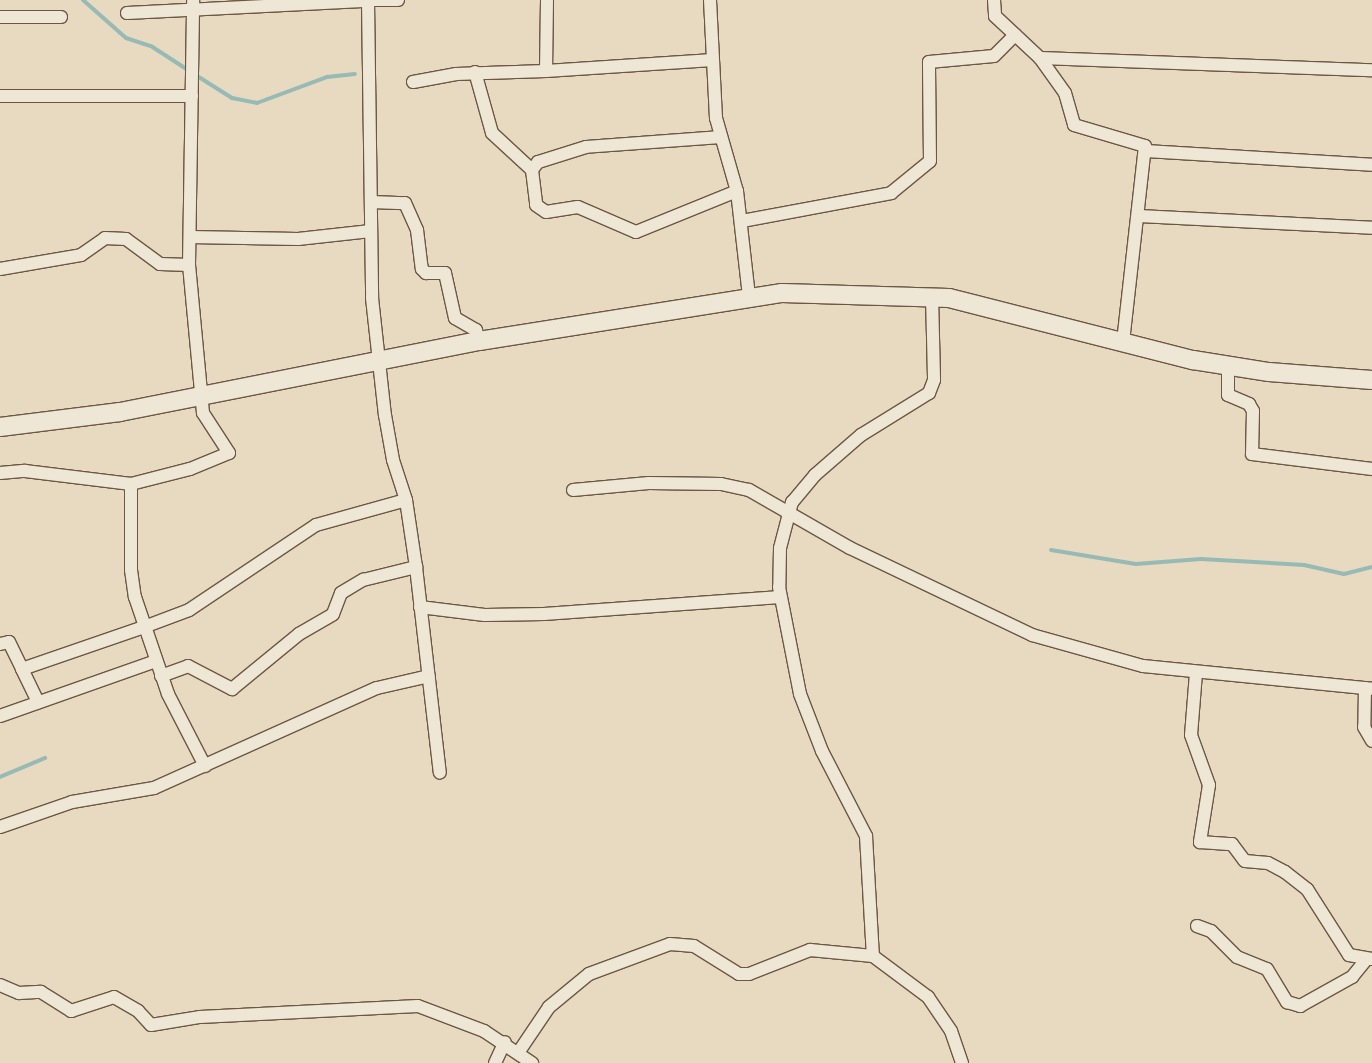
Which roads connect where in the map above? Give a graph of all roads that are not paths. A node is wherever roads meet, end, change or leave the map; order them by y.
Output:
1 (368, 0) edge
2 (398, 0) edge
3 (547, 0) edge
4 (710, 0) edge
5 (994, 0) edge
6 (193, 5) edge
7 (126, 13) dead end
8 (0, 17) edge
9 (61, 17) dead end
10 (1015, 34) junction
11 (1040, 58) junction
12 (713, 60) junction
13 (1372, 70) edge
14 (546, 71) junction
15 (476, 72) junction
16 (413, 82) dead end
17 (0, 96) edge
18 (192, 96) junction
19 (721, 137) junction
20 (1146, 151) junction
21 (1372, 165) edge
22 (532, 170) junction
23 (737, 191) junction
24 (371, 202) junction
25 (1139, 216) junction
26 (742, 221) junction
27 (1372, 228) edge
28 (371, 231) junction
29 (190, 237) junction
30 (189, 265) junction
31 (0, 269) edge
32 (932, 296) junction
33 (749, 297) junction
34 (479, 341) junction
35 (1123, 342) junction
36 (379, 363) junction
37 (1228, 366) junction
38 (1372, 380) edge
39 (201, 397) junction
40 (0, 427) edge
41 (1372, 469) edge
42 (0, 473) edge
43 (131, 484) junction
44 (573, 490) dead end
45 (406, 500) junction
46 (786, 511) junction
47 (416, 567) junction
48 (780, 597) junction
49 (420, 607) junction
50 (144, 628) junction
51 (0, 644) edge
52 (156, 661) junction
53 (22, 669) junction
54 (1196, 673) junction
55 (161, 676) junction
56 (429, 676) junction
57 (1368, 688) edge
58 (38, 702) junction
59 (0, 716) edge
60 (1372, 741) edge
61 (205, 766) junction
62 (440, 773) dead end
63 (0, 827) edge
64 (1197, 926) dead end
65 (873, 956) junction
66 (1369, 959) edge
67 (0, 985) edge
68 (505, 1042) junction
69 (518, 1053) junction
70 (495, 1063) edge
71 (532, 1063) edge
72 (962, 1063) edge

1 - 2 street
1 - 6 street
1 - 24 street
3 - 14 street
4 - 12 street
5 - 10 street
6 - 7 street
6 - 18 street
8 - 9 street
10 - 11 street
10 - 26 street
11 - 13 street
11 - 20 street
12 - 14 street
12 - 19 street
14 - 15 street
15 - 16 street
15 - 22 street
17 - 18 street
18 - 29 street
19 - 22 street
19 - 23 street
20 - 21 street
20 - 25 street
22 - 23 street
23 - 26 street
24 - 28 street
24 - 34 street
25 - 27 street
25 - 35 street
26 - 33 street
28 - 29 street
28 - 36 street
29 - 30 street
30 - 31 street
30 - 39 street
32 - 33 street
32 - 35 street
32 - 46 street
33 - 34 street
34 - 36 street
35 - 37 street
36 - 39 street
36 - 45 street
37 - 38 street
37 - 41 street
39 - 40 street
39 - 43 street
42 - 43 street
43 - 50 street
44 - 46 street
45 - 47 street
45 - 50 street
46 - 48 street
46 - 54 street
47 - 49 street
47 - 55 street
48 - 49 street
48 - 65 street
49 - 56 street
50 - 52 street
50 - 53 street
51 - 53 street
52 - 55 street
52 - 58 street
53 - 58 street
54 - 57 street
54 - 66 street
55 - 61 street
56 - 61 street
56 - 62 street
57 - 60 street
58 - 59 street
61 - 63 street
64 - 66 street
65 - 69 street
65 - 72 street
67 - 68 street
68 - 69 street
68 - 70 street
69 - 71 street

